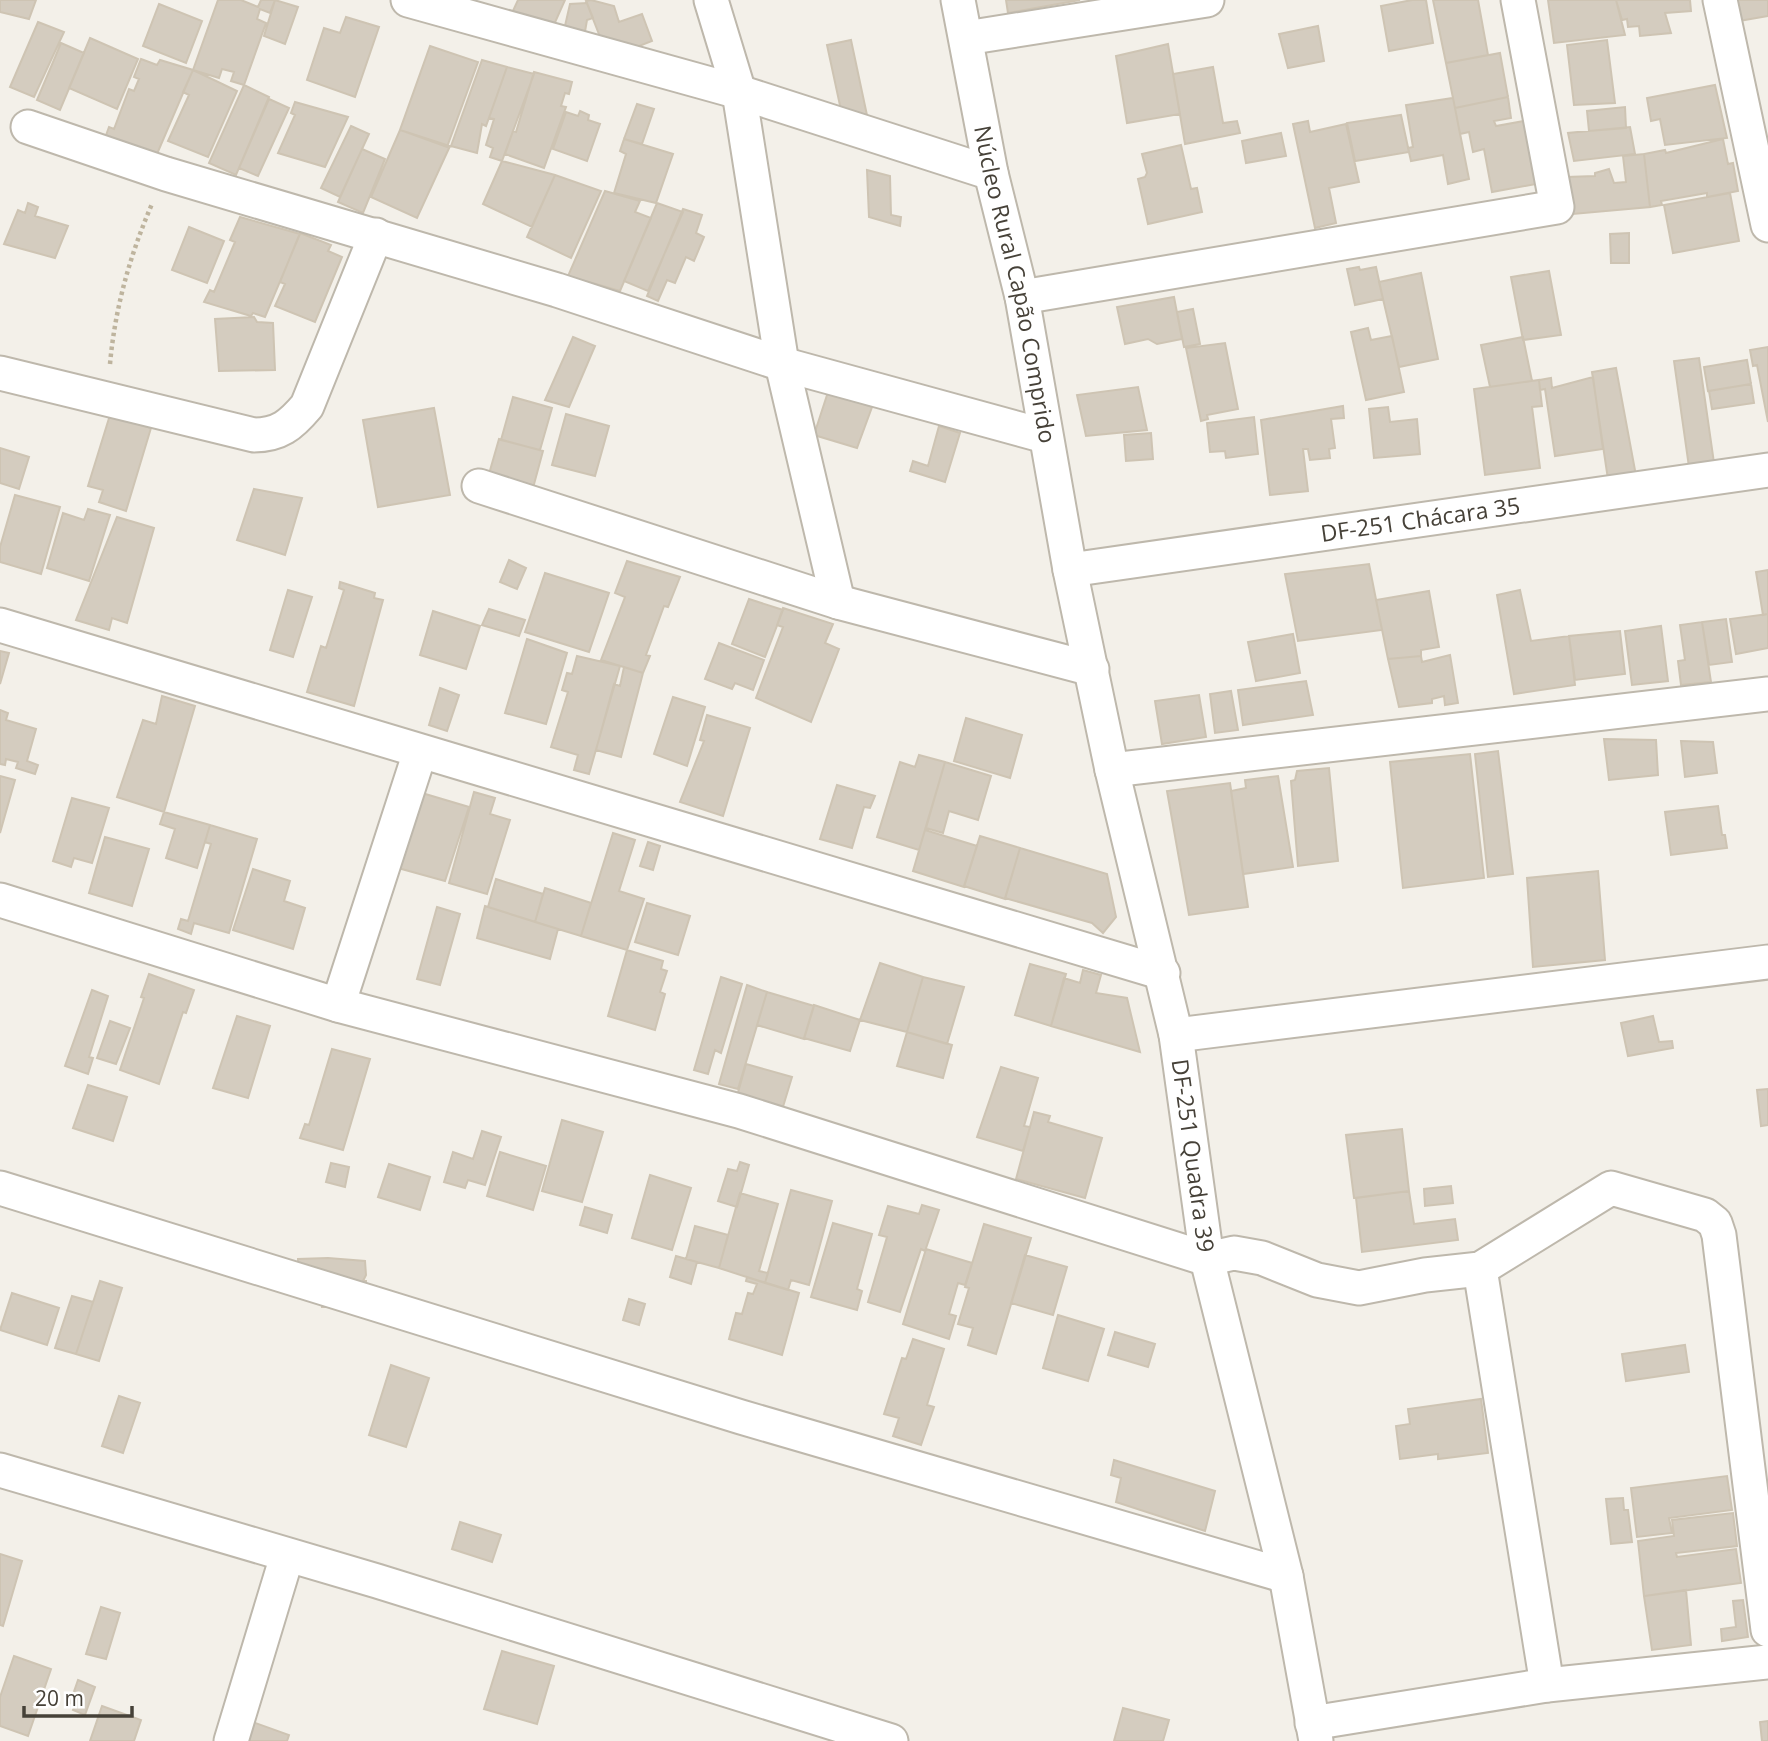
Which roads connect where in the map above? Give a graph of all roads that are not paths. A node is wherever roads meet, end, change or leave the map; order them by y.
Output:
1 (408, 0) edge
2 (710, 0) edge
3 (958, 0) edge
4 (1207, 0) edge
5 (1518, 0) edge
6 (1720, 0) edge
7 (966, 38) junction
8 (739, 92) junction
9 (1757, 118) edge
10 (28, 127) dead end
11 (991, 173) junction
12 (1768, 225) edge
13 (376, 235) junction
14 (1022, 297) junction
15 (782, 364) junction
16 (0, 373) edge
17 (1045, 436) junction
18 (1768, 470) edge
19 (479, 486) dead end
20 (1070, 570) junction
21 (838, 602) junction
22 (0, 625) edge
23 (1092, 669) junction
24 (1768, 694) edge
25 (419, 752) junction
26 (1112, 770) junction
27 (0, 900) edge
28 (1768, 962) edge
29 (1163, 974) junction
30 (338, 1005) junction
31 (1176, 1035) junction
32 (0, 1188) edge
33 (1207, 1259) junction
34 (1480, 1269) junction
35 (0, 1471) edge
36 (287, 1556) junction
37 (1286, 1576) junction
38 (1768, 1630) edge
39 (1768, 1662) edge
40 (1547, 1685) junction
41 (1314, 1732) edge
42 (231, 1741) edge
43 (891, 1741) edge

1 - 8 street
2 - 8 street
3 - 7 street, Núcleo Rural Capão Comprido
4 - 7 street
5 - 14 street
6 - 9 street
7 - 11 street, Núcleo Rural Capão Comprido
8 - 11 street
8 - 15 street
9 - 12 street
10 - 13 street
11 - 14 street, Núcleo Rural Capão Comprido
13 - 15 street
13 - 16 street
14 - 17 street, Núcleo Rural Capão Comprido
15 - 17 street
15 - 21 street
17 - 20 street, Núcleo Rural Capão Comprido
18 - 20 street, DF-251 Chácara 35
19 - 21 street
20 - 23 street, DF-251 Quadra 39
21 - 23 street
22 - 25 street
23 - 26 street, DF-251 Quadra 39
24 - 26 street
25 - 29 street
25 - 30 street
26 - 29 street, DF-251 Quadra 39
27 - 30 street
28 - 31 street
29 - 31 street, DF-251 Quadra 39
30 - 33 street
31 - 33 street, DF-251 Quadra 39
32 - 37 street
33 - 34 street
33 - 37 street, DF-251 Quadra 39
34 - 38 street
34 - 40 street
35 - 36 street
36 - 42 street
36 - 43 street
37 - 41 street, DF-251 Quadra 39
39 - 40 street
40 - 41 street

